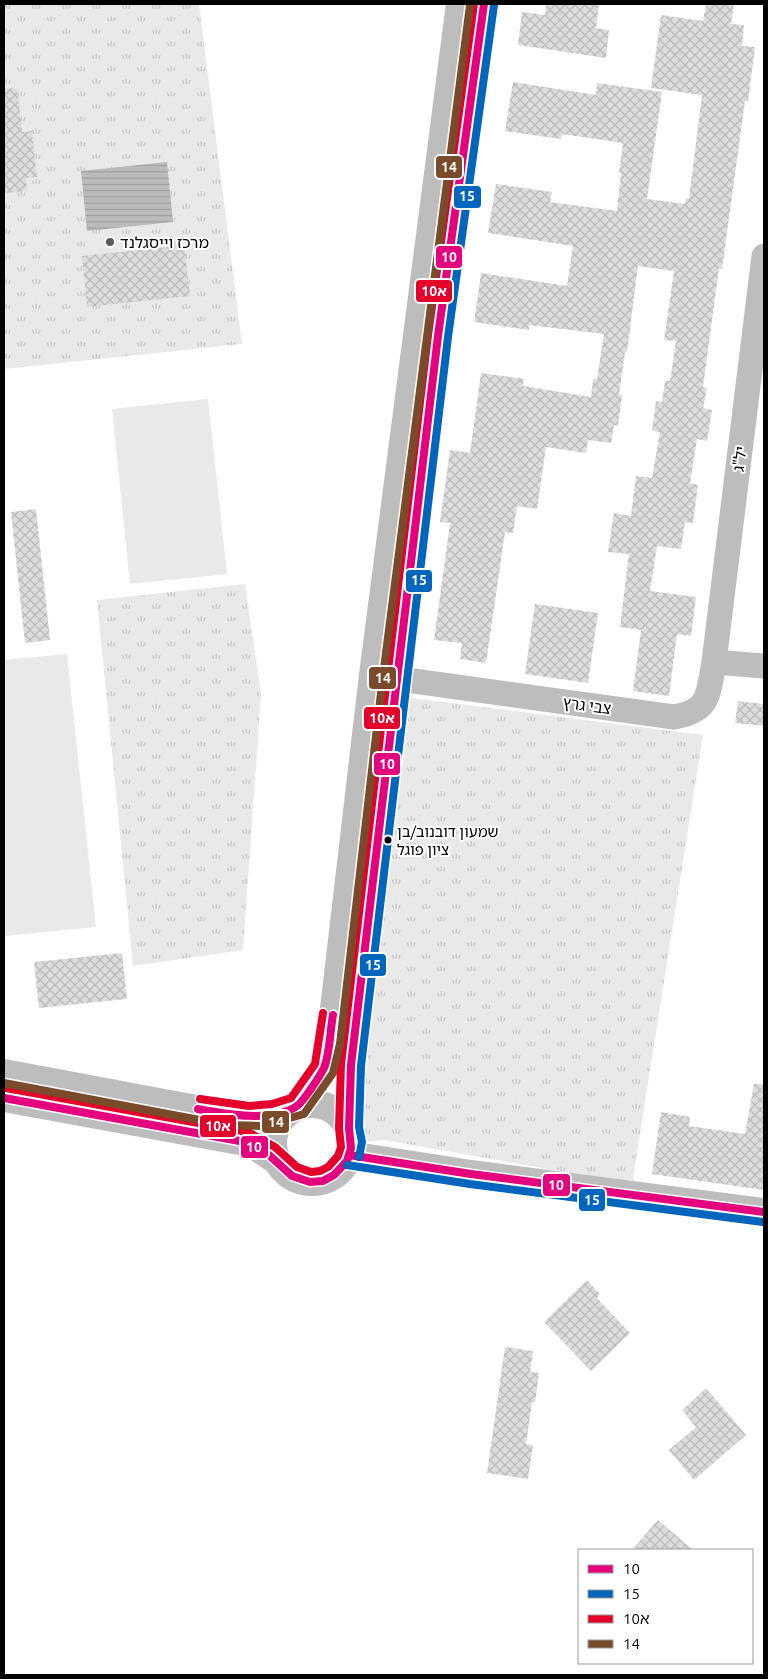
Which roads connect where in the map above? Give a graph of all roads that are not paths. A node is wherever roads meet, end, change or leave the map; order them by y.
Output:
1 (460, 4) edge
2 (484, 4) edge
3 (764, 256) edge
4 (714, 662) junction
5 (764, 666) edge
6 (385, 677) junction
7 (4, 1073) edge
8 (4, 1098) edge
9 (295, 1108) junction
10 (348, 1128) junction
11 (349, 1155) junction
12 (279, 1162) junction
13 (764, 1212) edge

1 - 6 street
2 - 6 street
3 - 4 street, יל"ג
4 - 5 street
4 - 6 street, צבי גרץ
6 - 9 street
6 - 10 street
7 - 9 street
8 - 12 street
9 - 10 street
9 - 12 street
10 - 11 street
11 - 12 street
11 - 13 street

